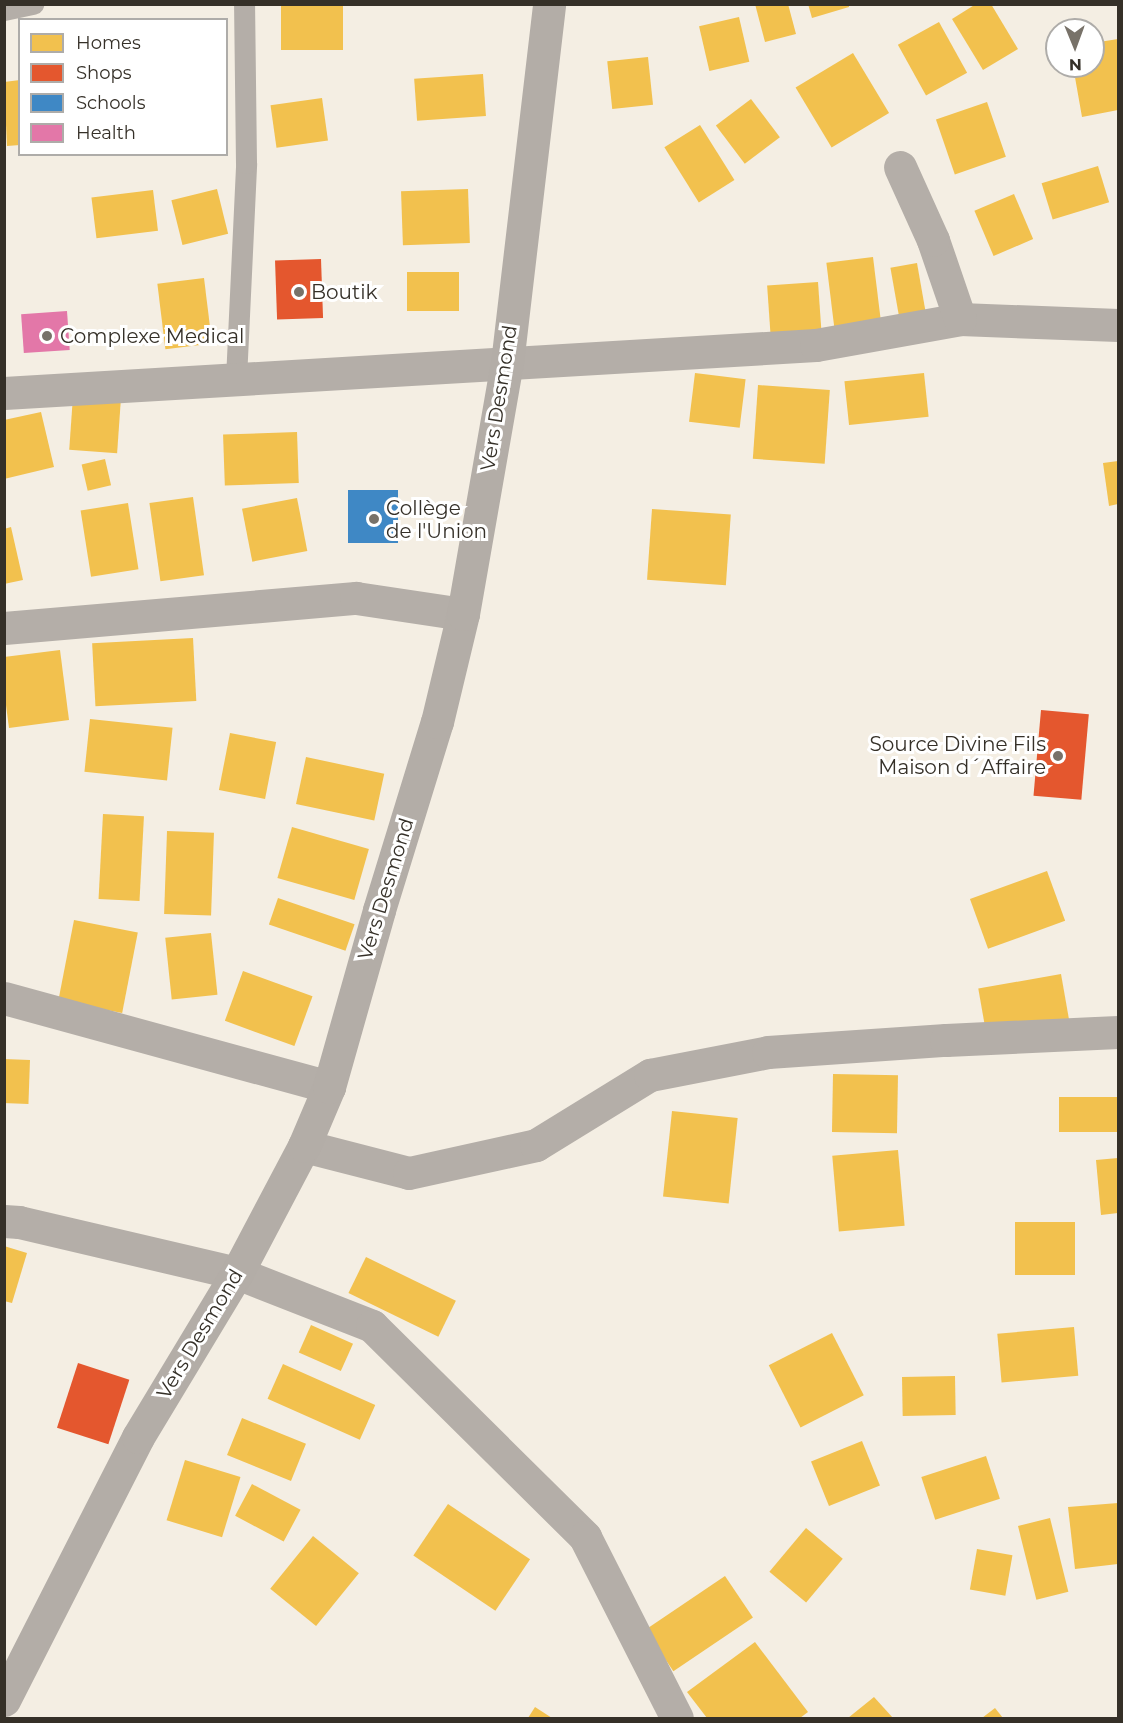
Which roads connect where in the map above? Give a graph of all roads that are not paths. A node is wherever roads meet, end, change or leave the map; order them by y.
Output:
1 (33, 4) edge
2 (244, 4) edge
3 (549, 4) edge
4 (4, 10) edge
5 (900, 167) dead end
6 (960, 319) junction
7 (1119, 325) edge
8 (507, 363) junction
9 (236, 379) junction
10 (4, 393) edge
11 (463, 614) junction
12 (4, 628) edge
13 (4, 998) edge
14 (1119, 1032) edge
15 (329, 1088) junction
16 (304, 1146) junction
17 (4, 1221) edge
18 (237, 1274) junction
19 (4, 1700) edge
20 (677, 1719) edge

1 - 4 lane
2 - 9 lane
3 - 8 main road, Vers Desmond
5 - 6 street
6 - 7 street
6 - 8 street
8 - 9 street
8 - 11 main road, Vers Desmond
9 - 10 street
11 - 12 street
11 - 15 main road, Vers Desmond
13 - 15 street
14 - 16 street
15 - 16 main road, Vers Desmond
16 - 18 main road, Vers Desmond
17 - 18 street
18 - 19 main road, Vers Desmond
18 - 20 street

